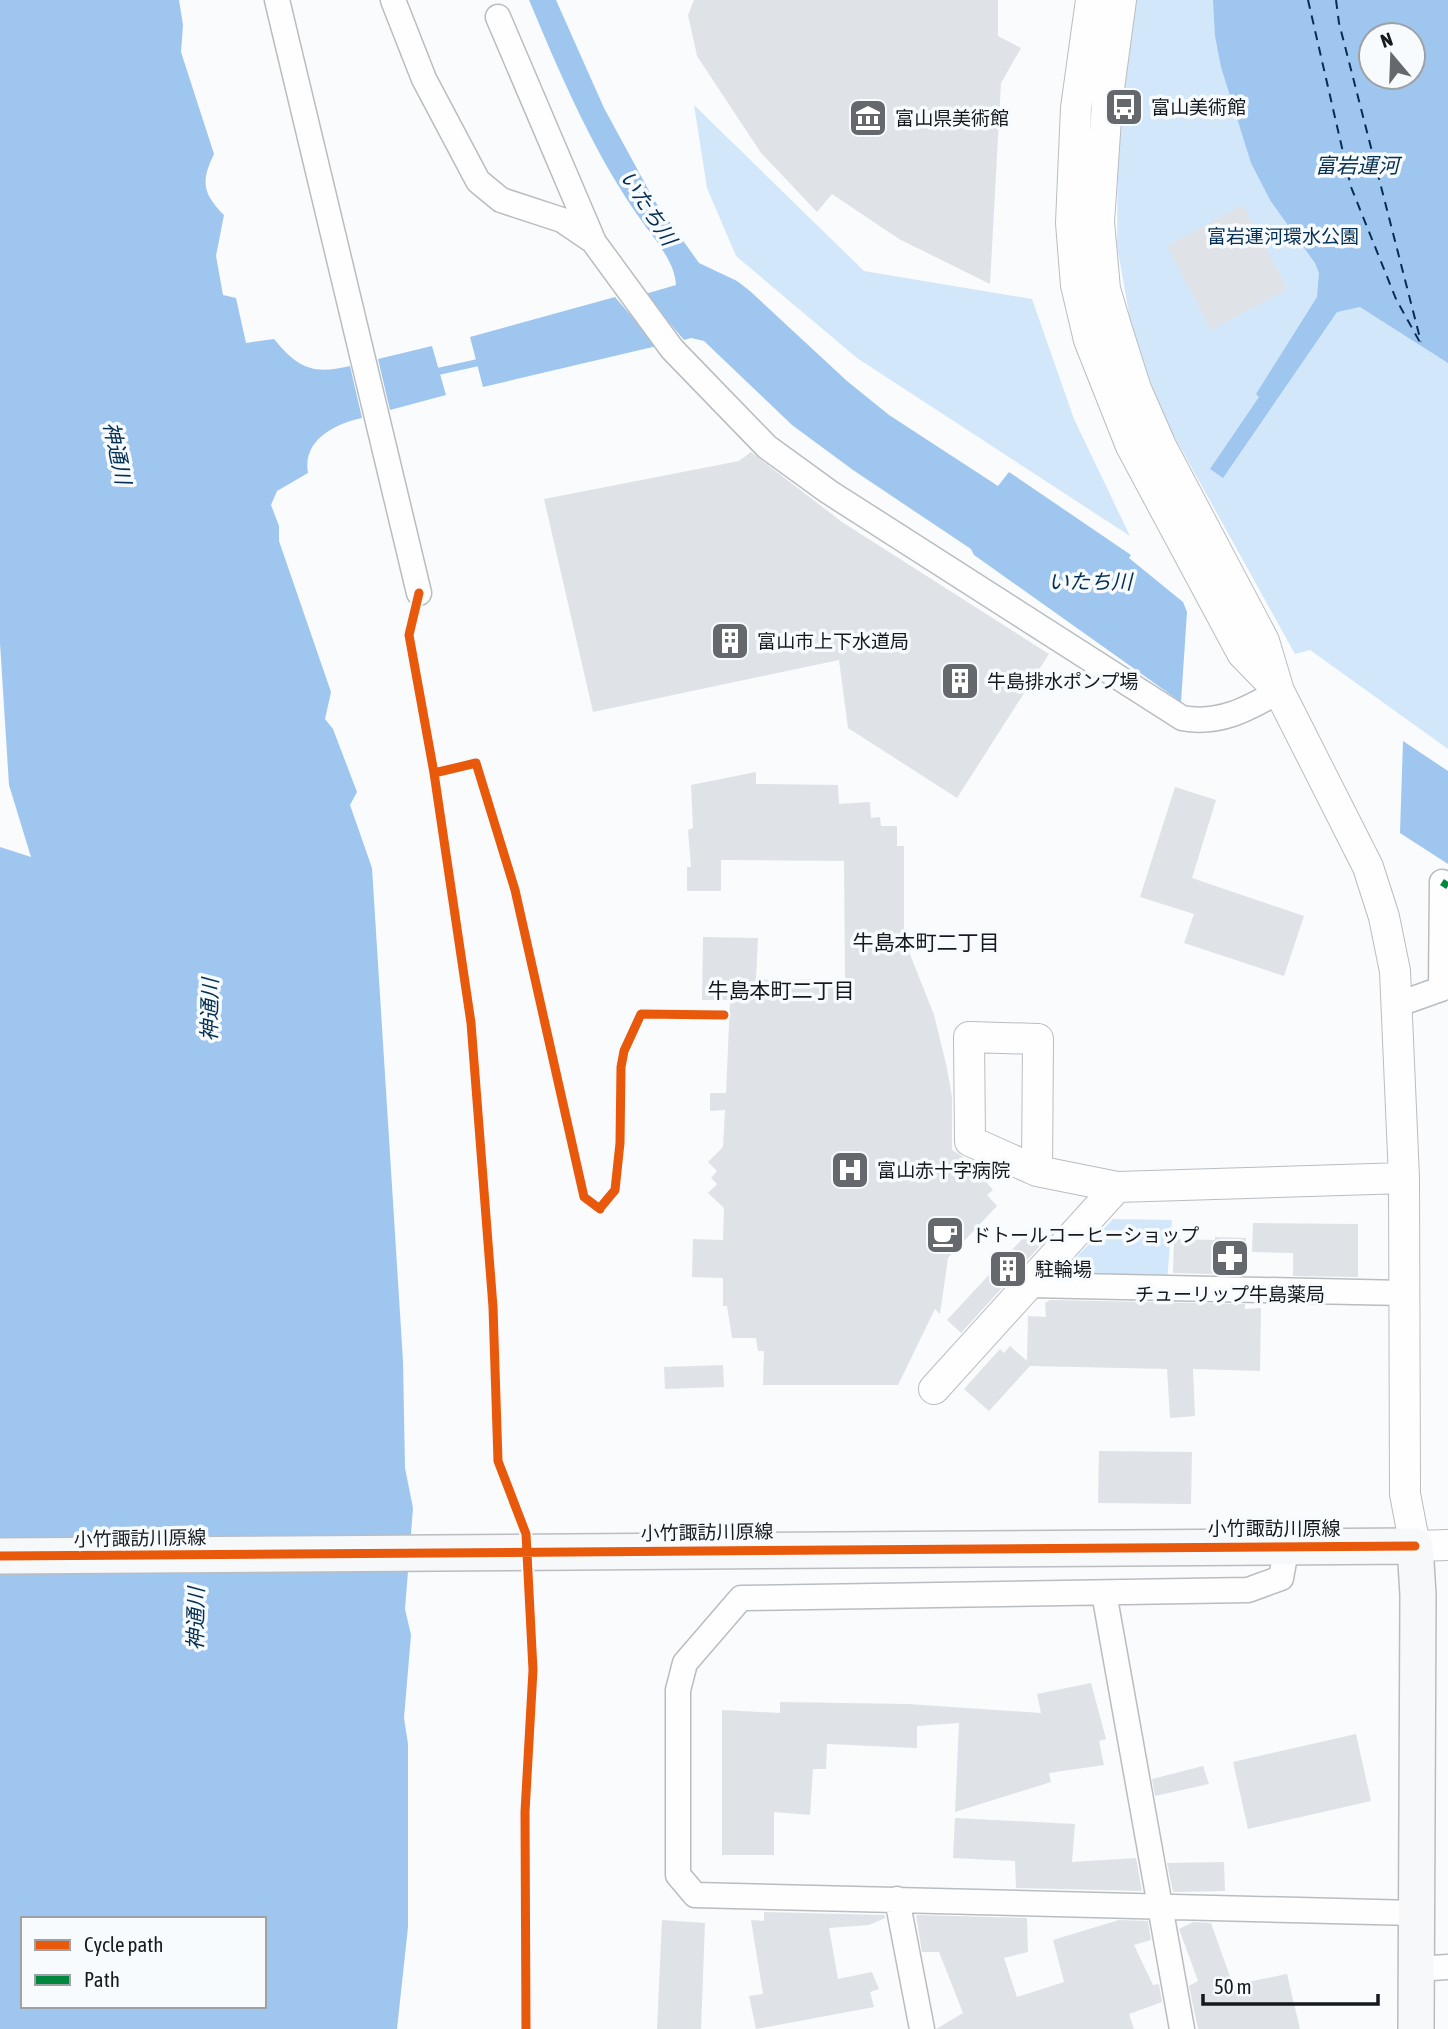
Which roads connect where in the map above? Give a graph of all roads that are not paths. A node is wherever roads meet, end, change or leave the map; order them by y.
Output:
1 (277, 0) edge
2 (393, 0) edge
3 (1091, 0) edge
4 (1121, 0) edge
5 (498, 17) dead end
6 (593, 241) junction
7 (419, 593) dead end
8 (1288, 708) junction
9 (1442, 882) dead end
10 (1396, 1005) junction
11 (1037, 1171) junction
12 (1404, 1178) junction
13 (1117, 1187) junction
14 (1031, 1285) junction
15 (1404, 1293) junction
16 (934, 1389) dead end
17 (1287, 1545) junction
18 (1431, 1545) edge
19 (0, 1556) edge
20 (1104, 1593) junction
21 (897, 1899) junction
22 (1161, 1907) junction
23 (1415, 1913) junction
24 (1432, 1968) edge
25 (922, 2029) edge
26 (1182, 2029) edge
27 (1416, 2029) edge

1 - 7 street
2 - 6 street
3 - 8 street
4 - 8 street
5 - 6 street
6 - 8 street
8 - 10 street
9 - 10 street
10 - 12 street
11 - 11 street
11 - 13 street
12 - 13 street
12 - 15 street
13 - 14 street
14 - 15 street
14 - 16 street
15 - 18 street
17 - 18 main road, 小竹諏訪川原線
17 - 19 main road, 小竹諏訪川原線
17 - 20 street
18 - 23 main road
20 - 21 street
20 - 22 street
21 - 22 street
21 - 25 street
22 - 23 street
22 - 26 street
23 - 24 main road
24 - 27 main road

